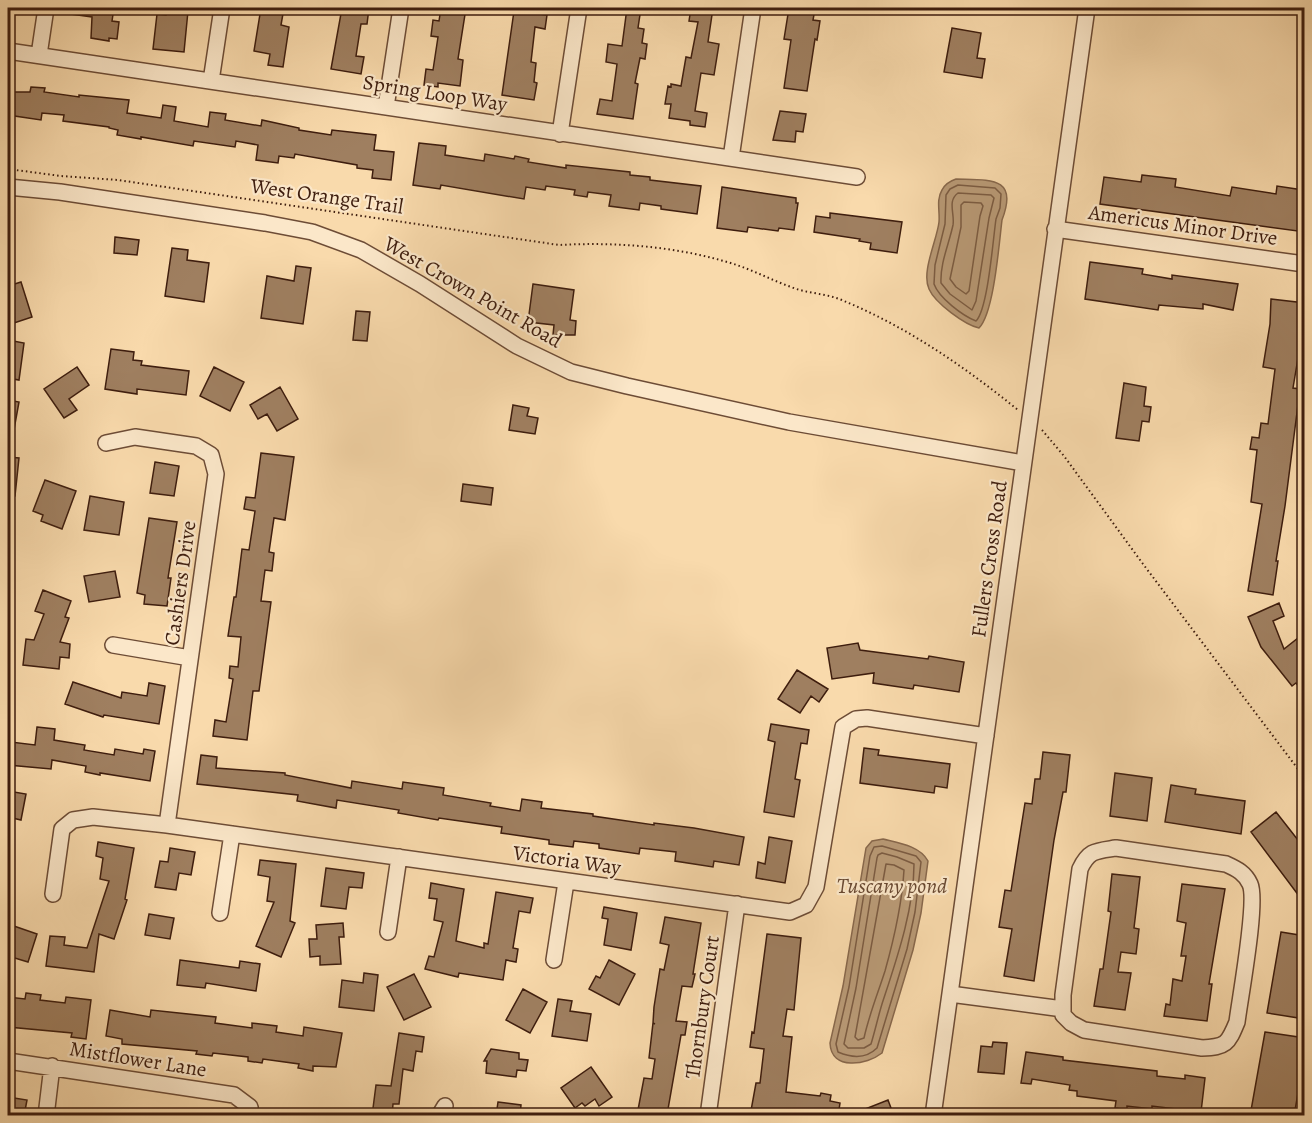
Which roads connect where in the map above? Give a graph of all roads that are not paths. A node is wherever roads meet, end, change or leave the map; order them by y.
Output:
1 (46, 8) edge
2 (222, 8) edge
3 (401, 8) edge
4 (579, 8) edge
5 (753, 8) edge
6 (1087, 8) edge
7 (8, 51) edge
8 (39, 55) junction
9 (211, 81) junction
10 (386, 106) junction
11 (560, 134) junction
12 (731, 158) junction
13 (857, 177) dead end
14 (8, 187) edge
15 (1055, 228) junction
16 (1305, 264) edge
17 (106, 443) dead end
18 (1023, 463) junction
19 (113, 645) dead end
20 (190, 658) junction
21 (986, 736) junction
22 (167, 825) junction
23 (232, 834) junction
24 (399, 857) junction
25 (566, 882) junction
26 (53, 894) dead end
27 (737, 904) junction
28 (220, 913) dead end
29 (388, 932) dead end
30 (554, 960) dead end
31 (950, 994) junction
32 (1063, 1009) junction
33 (8, 1060) edge
34 (52, 1066) junction
35 (46, 1116) edge
36 (251, 1116) edge
37 (708, 1116) edge
38 (933, 1116) edge

1 - 8 street
2 - 9 street
3 - 10 street
4 - 11 street
5 - 12 street
6 - 15 street, Fullers Cross Road
7 - 8 street, Spring Loop Way
8 - 9 street, Spring Loop Way
9 - 10 street, Spring Loop Way
10 - 11 street, Spring Loop Way
11 - 12 street, Spring Loop Way
12 - 13 street, Spring Loop Way
14 - 18 street, West Crown Point Road
15 - 16 street, Americus Minor Drive
15 - 18 street, Fullers Cross Road
17 - 20 street, Cashiers Drive
18 - 21 street, Fullers Cross Road
19 - 20 street
20 - 22 street, Cashiers Drive
21 - 27 street, Victoria Way
21 - 31 street, Fullers Cross Road
22 - 23 street, Victoria Way
22 - 26 street, Victoria Way
23 - 24 street, Victoria Way
23 - 28 street
24 - 25 street, Victoria Way
24 - 29 street
25 - 27 street, Victoria Way
25 - 30 street
27 - 37 street, Thornbury Court
31 - 32 street
31 - 38 street, Fullers Cross Road
32 - 32 street
33 - 34 street, Mistflower Lane
34 - 35 street
34 - 36 street, Mistflower Lane

